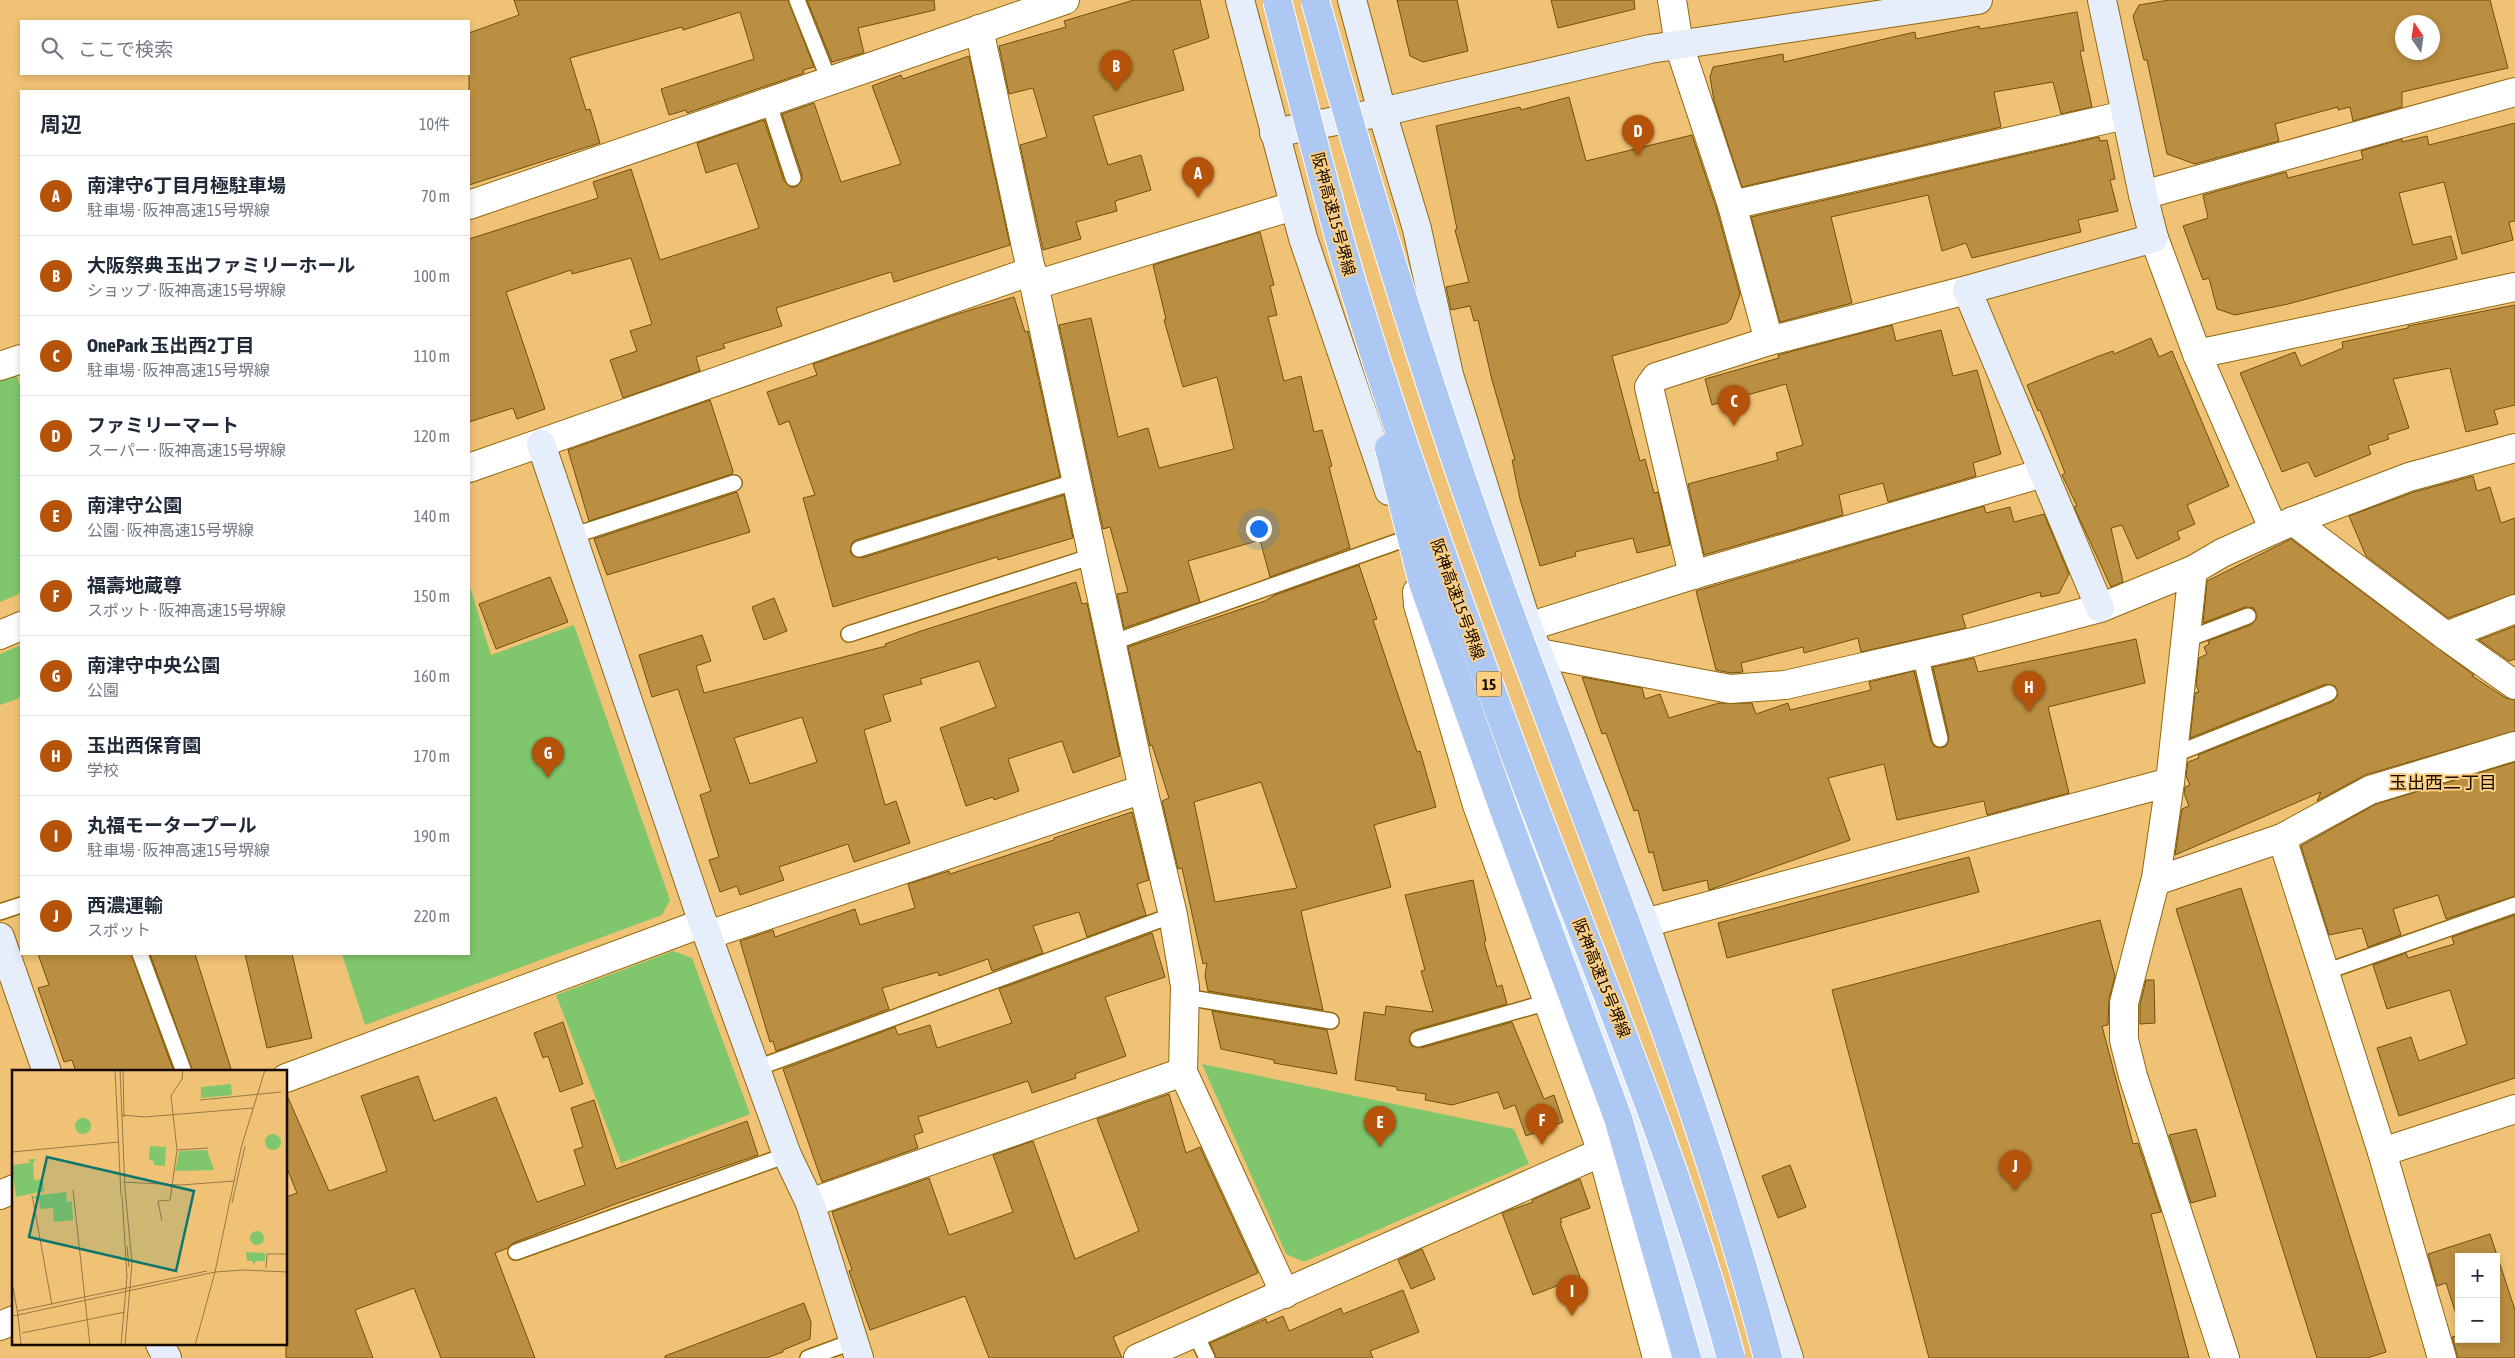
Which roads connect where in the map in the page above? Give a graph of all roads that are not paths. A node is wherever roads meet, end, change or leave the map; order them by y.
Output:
1 (797, 0) edge
2 (1065, 0) edge
3 (1240, 0) edge
4 (1277, 0) edge
5 (1315, 0) edge
6 (1352, 0) edge
7 (1672, 0) edge
8 (1978, 0) edge
9 (2102, 0) edge
10 (979, 29) junction
11 (1679, 45) junction
12 (829, 80) junction
13 (2515, 92) edge
14 (768, 101) junction
15 (1382, 112) junction
16 (2125, 115) junction
17 (1274, 133) junction
18 (793, 178) dead end
19 (2143, 195) junction
20 (470, 205) edge
21 (1732, 205) junction
22 (1293, 206) junction
23 (2154, 238) junction
24 (1034, 278) junction
25 (2515, 287) edge
26 (1354, 290) junction
27 (1967, 290) junction
28 (1769, 341) junction
29 (2197, 354) junction
30 (20, 359) edge
31 (0, 366) edge
32 (541, 444) junction
33 (2515, 448) edge
34 (470, 468) edge
35 (2043, 473) junction
36 (1077, 481) junction
37 (734, 483) dead end
38 (2283, 524) junction
39 (572, 536) junction
40 (1405, 539) junction
41 (859, 549) dead end
42 (1093, 556) junction
43 (1416, 567) junction
44 (2193, 570) junction
45 (1693, 575) junction
46 (2100, 608) junction
47 (2515, 609) edge
48 (2248, 616) dead end
49 (20, 626) edge
50 (1528, 627) junction
51 (849, 634) dead end
52 (0, 635) edge
53 (2446, 636) junction
54 (2186, 640) junction
55 (1111, 642) junction
56 (1539, 653) junction
57 (1920, 654) junction
58 (2515, 685) edge
59 (2328, 693) dead end
60 (1940, 739) dead end
61 (2515, 746) edge
62 (2172, 768) junction
63 (1143, 789) junction
64 (2282, 838) junction
65 (2156, 880) junction
66 (20, 905) edge
67 (2515, 905) edge
68 (0, 912) edge
69 (1172, 915) junction
70 (1645, 923) junction
71 (706, 929) junction
72 (0, 937) edge
73 (140, 955) edge
74 (2325, 972) junction
75 (1184, 997) junction
76 (1548, 1002) junction
77 (1331, 1021) dead end
78 (1418, 1039) dead end
79 (757, 1068) junction
80 (47, 1070) edge
81 (183, 1070) edge
82 (1183, 1072) junction
83 (288, 1077) edge
84 (2515, 1109) edge
85 (1602, 1152) junction
86 (2382, 1152) junction
87 (787, 1155) junction
88 (12, 1190) edge
89 (0, 1195) edge
90 (810, 1203) junction
91 (516, 1252) dead end
92 (1285, 1294) junction
93 (12, 1321) edge
94 (0, 1326) edge
95 (1195, 1333) junction
96 (161, 1346) edge
97 (856, 1350) edge
98 (167, 1358) edge
99 (808, 1358) edge
100 (1138, 1358) edge
101 (1207, 1358) edge
102 (1657, 1358) edge
103 (1687, 1358) edge
104 (1711, 1358) edge
105 (1731, 1358) edge
106 (1768, 1358) edge
107 (1789, 1358) edge
108 (2225, 1358) edge
109 (2442, 1358) edge

1 - 12 lane
2 - 10 street
3 - 17 street
4 - 26 highway, 阪神高速15号堺線 / 15, bridge
5 - 106 highway, bridge
6 - 15 street
7 - 11 street
8 - 11 street
9 - 16 street
10 - 12 street
10 - 24 street
11 - 15 street
11 - 21 street
12 - 14 street
13 - 19 street
14 - 18 lane
14 - 20 street
15 - 17 street
15 - 50 street
16 - 19 street
16 - 21 street
17 - 22 street
19 - 23 street
21 - 28 street
22 - 24 street
22 - 40 street
23 - 27 street
23 - 29 street
24 - 32 street
24 - 36 street
25 - 29 street
26 - 103 highway, 15, bridge
26 - 105 highway, 阪神高速15号堺線 / 15, bridge
27 - 28 street
27 - 35 street
28 - 45 street
29 - 38 street
30 - 31 street
32 - 34 street
32 - 39 street
33 - 38 street
35 - 45 street
35 - 46 street
36 - 41 lane
36 - 42 street
37 - 39 lane
38 - 44 street
38 - 53 street
39 - 71 street
40 - 43 street
40 - 55 lane
42 - 51 lane
42 - 55 street
43 - 76 street
43 - 104 street
44 - 46 street
44 - 54 street
45 - 50 street
46 - 57 street
47 - 53 street
48 - 54 lane
49 - 52 street
50 - 56 street
53 - 58 street
54 - 62 street
55 - 63 street
56 - 57 street
56 - 70 street
57 - 60 lane
59 - 62 lane
61 - 64 street
62 - 65 street
62 - 70 street
63 - 69 street
63 - 71 street
64 - 65 street
64 - 74 street
65 - 108 street
66 - 68 lane
67 - 74 lane
69 - 75 street
69 - 79 lane
70 - 107 street
71 - 79 street
71 - 83 street
72 - 80 street
73 - 81 lane
74 - 86 street
75 - 77 lane
75 - 82 street
76 - 78 lane
76 - 85 street
79 - 87 street
82 - 90 street
82 - 92 street
84 - 86 street
85 - 92 street
85 - 102 street
86 - 109 street
87 - 90 street
87 - 91 lane
88 - 89 street
90 - 97 street
92 - 95 street
93 - 94 street
95 - 100 street
95 - 101 lane
96 - 98 street
97 - 99 lane

